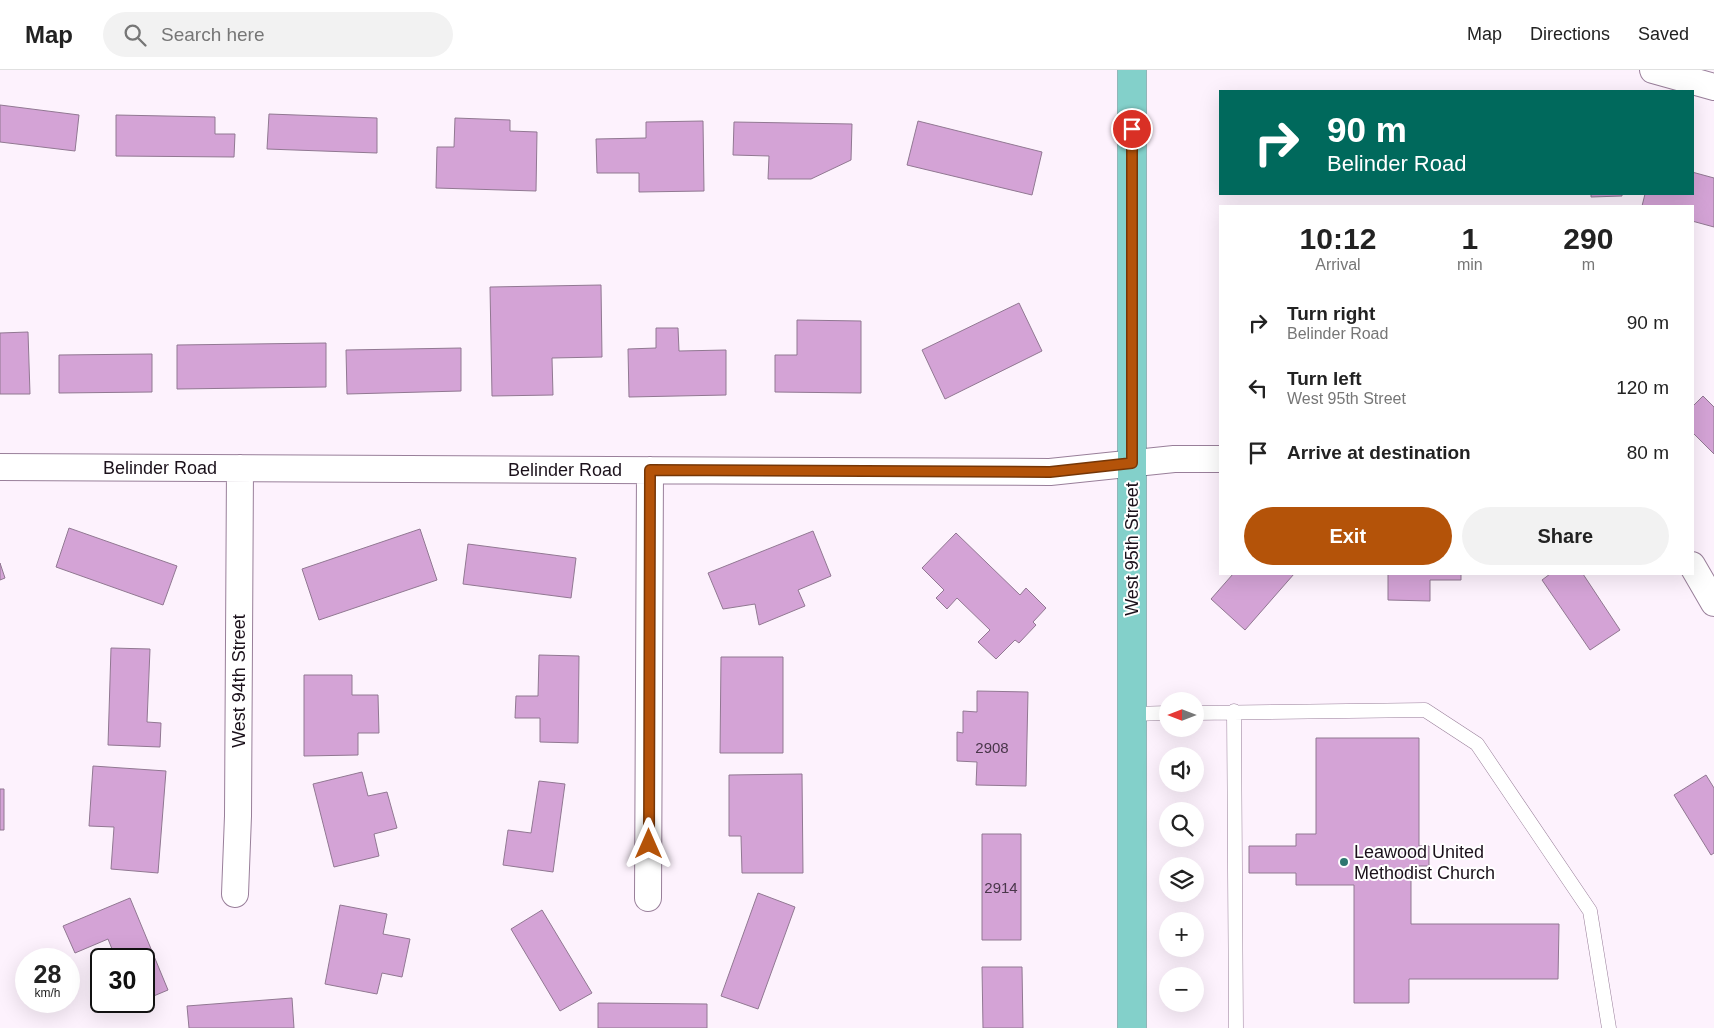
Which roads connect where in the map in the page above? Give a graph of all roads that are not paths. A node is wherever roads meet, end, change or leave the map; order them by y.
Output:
1 (1132, 70) edge
2 (1653, 70) edge
3 (1714, 87) edge
4 (1219, 459) edge
5 (1132, 463) junction
6 (0, 467) edge
7 (240, 468) junction
8 (650, 470) junction
9 (1694, 569) edge
10 (1714, 603) edge
11 (1234, 712) junction
12 (1159, 713) edge
13 (1204, 713) edge
14 (1132, 714) junction
15 (235, 894) dead end
16 (648, 898) dead end
17 (1132, 1028) edge
18 (1236, 1028) edge
19 (1609, 1028) edge

1 - 5 main road, West 95th Street
2 - 3 street
4 - 5 street, Belinder Road
5 - 8 street, Belinder Road
5 - 14 main road, West 95th Street
6 - 7 street, Belinder Road
7 - 8 street, Belinder Road
7 - 15 street, West 94th Street
8 - 16 street
9 - 10 street
11 - 13 lane
11 - 18 lane
11 - 19 lane
12 - 14 lane
14 - 17 main road, West 95th Street

